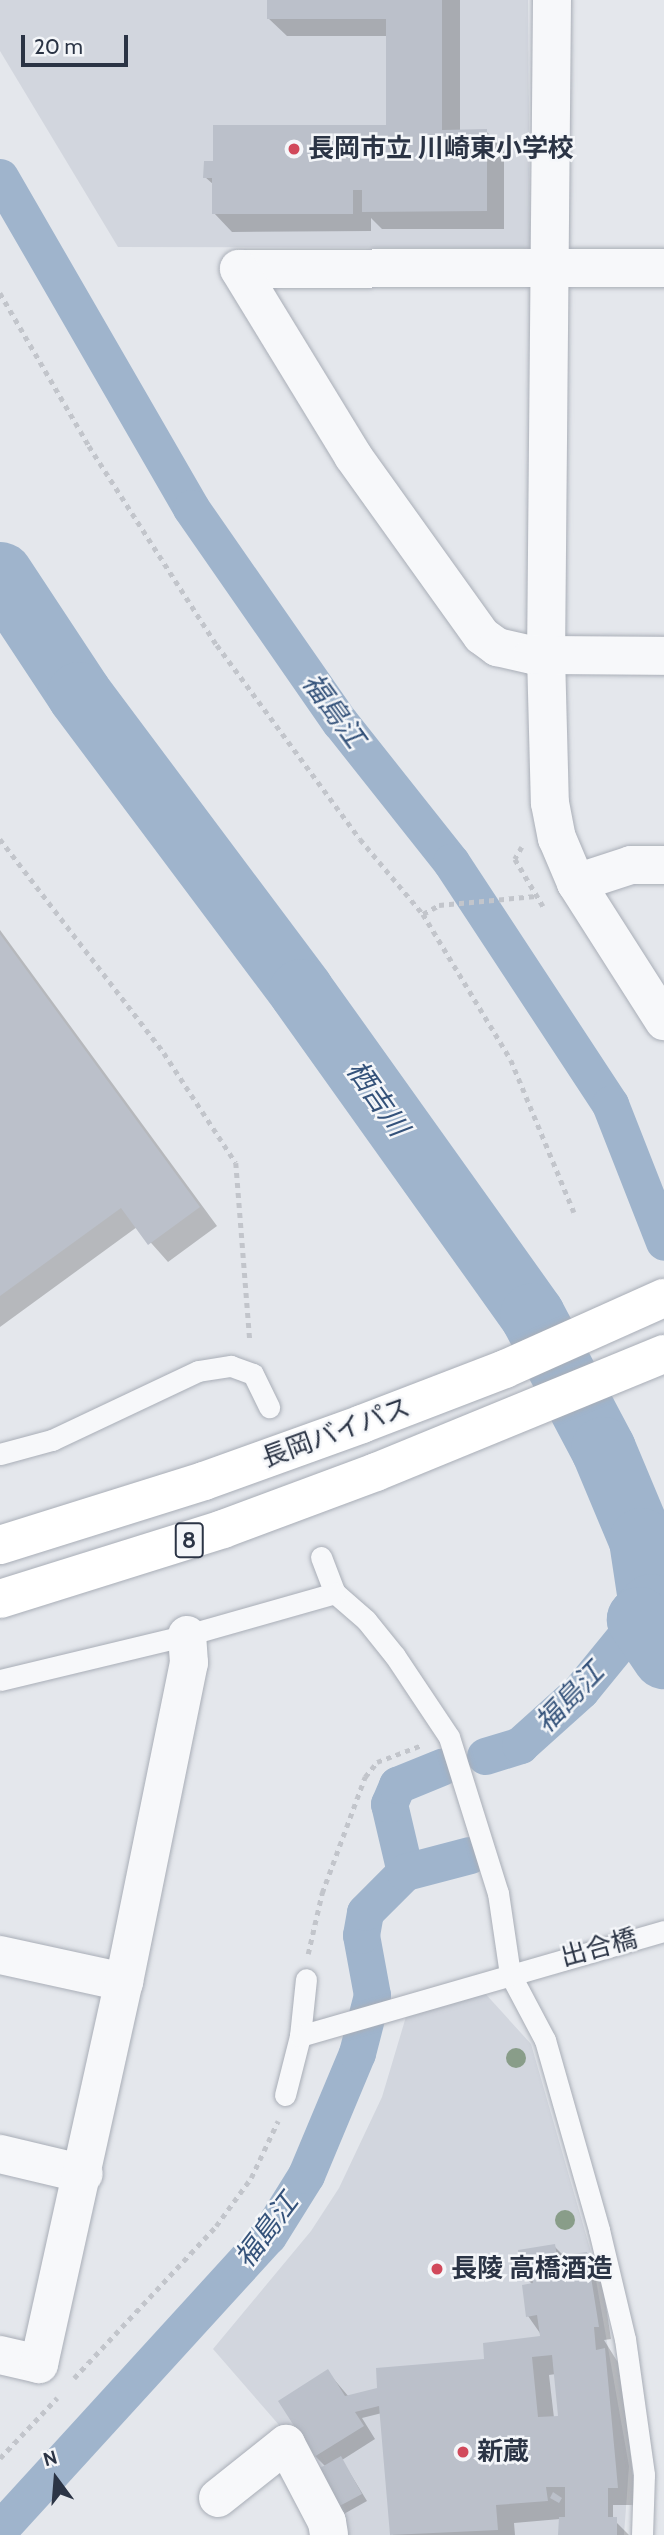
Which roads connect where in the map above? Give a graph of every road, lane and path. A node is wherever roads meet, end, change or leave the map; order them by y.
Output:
1 (552, 0) edge
2 (664, 268) edge
3 (553, 269) junction
4 (0, 293) edge
5 (546, 655) junction
6 (664, 656) edge
7 (0, 839) edge
8 (522, 846) dead end
9 (515, 859) dead end
10 (664, 865) edge
11 (576, 883) junction
12 (536, 896) dead end
13 (423, 914) junction
14 (664, 1021) edge
15 (574, 1212) dead end
16 (664, 1298) edge
17 (664, 1354) edge
18 (253, 1374) junction
19 (269, 1407) dead end
20 (0, 1454) edge
21 (0, 1545) edge
22 (321, 1557) dead end
23 (335, 1593) junction
24 (0, 1599) edge
25 (187, 1635) junction
26 (0, 1680) edge
27 (449, 1737) junction
28 (664, 1931) edge
29 (0, 1955) edge
30 (510, 1974) junction
31 (306, 1979) joint
32 (124, 1982) junction
33 (307, 2034) junction
34 (285, 2095) joint
35 (0, 2154) edge
36 (84, 2174) junction
37 (0, 2355) edge
38 (0, 2458) edge
39 (218, 2497) dead end
40 (329, 2535) edge
41 (642, 2535) edge

1 - 3 street
2 - 3 street
3 - 5 street
3 - 5 street
4 - 13 path
5 - 6 street
5 - 11 street
7 - 18 path
8 - 9 path
10 - 11 street
11 - 14 street
12 - 13 path
13 - 15 path
16 - 21 highway, 長岡バイパス / 8
17 - 24 highway, 長岡バイパス / 8
18 - 19 lane
18 - 20 lane
22 - 23 lane
23 - 25 lane
23 - 27 lane
25 - 26 lane
25 - 32 street
27 - 30 lane
27 - 31 path
28 - 30 lane, 出合橋
29 - 32 street
30 - 33 lane, 出合橋
30 - 41 lane
31 - 33 lane
32 - 36 street
33 - 34 lane
34 - 38 path
35 - 36 street
36 - 37 street
39 - 40 street

